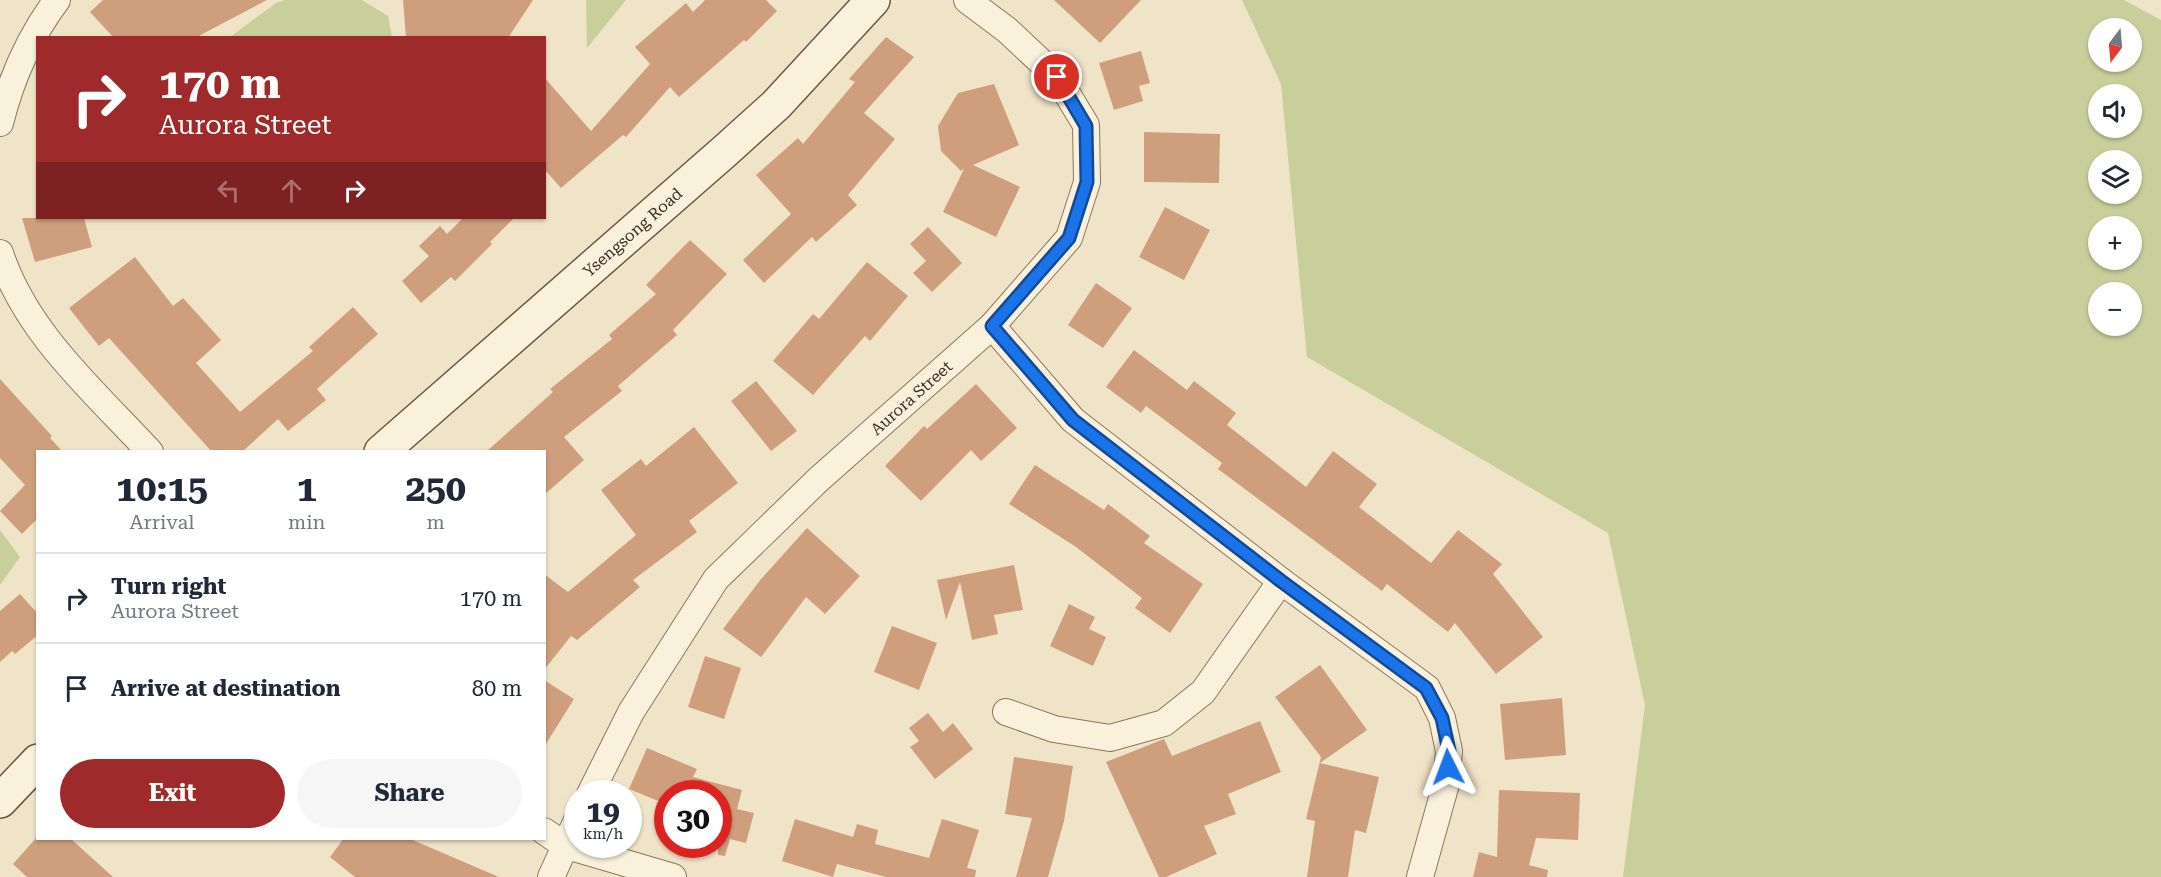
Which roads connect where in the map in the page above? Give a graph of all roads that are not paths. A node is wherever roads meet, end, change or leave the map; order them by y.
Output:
1 (57, 0) edge
2 (873, 0) edge
3 (967, 0) edge
4 (0, 123) edge
5 (0, 253) edge
6 (992, 326) junction
7 (148, 450) edge
8 (383, 450) edge
9 (1281, 581) junction
10 (1006, 712) dead end
11 (36, 763) edge
12 (597, 780) edge
13 (2, 794) edge
14 (554, 838) edge
15 (551, 877) edge
16 (673, 877) edge
17 (1420, 877) edge

1 - 4 street
2 - 8 main road, Ysengsong Road
3 - 6 street, Aurora Street
5 - 7 street
6 - 9 street
6 - 12 street, Aurora Street
9 - 10 street
9 - 17 street
11 - 13 main road
14 - 15 street
14 - 16 street

